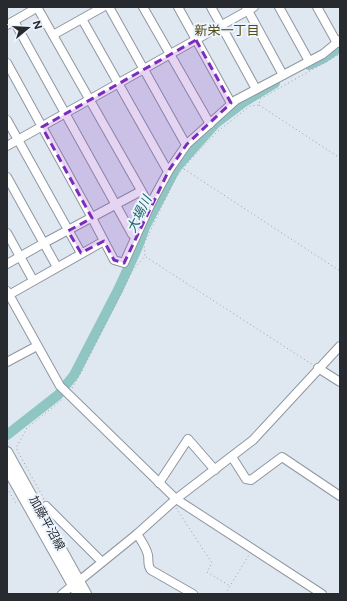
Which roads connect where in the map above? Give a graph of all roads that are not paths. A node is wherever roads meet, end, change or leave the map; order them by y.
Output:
1 (37, 7) edge
2 (103, 7) edge
3 (109, 7) edge
4 (143, 7) edge
5 (178, 7) edge
6 (212, 7) edge
7 (279, 7) edge
8 (317, 7) edge
9 (249, 8) edge
10 (82, 19) junction
11 (10, 23) edge
12 (222, 26) junction
13 (53, 35) junction
14 (196, 40) junction
15 (338, 41) edge
16 (170, 55) junction
17 (309, 61) junction
18 (7, 63) edge
19 (144, 69) junction
20 (283, 75) junction
21 (119, 84) junction
22 (256, 89) junction
23 (89, 100) junction
24 (231, 103) junction
25 (65, 114) junction
26 (7, 120) edge
27 (210, 124) junction
28 (42, 127) junction
29 (18, 140) junction
30 (187, 144) junction
31 (7, 146) edge
32 (169, 170) junction
33 (7, 177) edge
34 (142, 191) junction
35 (151, 203) junction
36 (115, 205) junction
37 (92, 218) junction
38 (68, 231) junction
39 (7, 233) edge
40 (135, 237) junction
41 (104, 241) junction
42 (44, 243) junction
43 (81, 253) junction
44 (20, 257) junction
45 (7, 264) edge
46 (57, 267) junction
47 (33, 280) junction
48 (8, 294) edge
49 (37, 346) junction
50 (340, 346) edge
51 (7, 362) edge
52 (318, 368) junction
53 (340, 382) edge
54 (7, 452) edge
55 (232, 457) junction
56 (7, 468) edge
57 (215, 470) junction
58 (159, 483) junction
59 (340, 496) edge
60 (176, 503) junction
61 (47, 505) road end
62 (137, 534) junction
63 (102, 562) junction
64 (76, 587) edge
65 (62, 594) edge
66 (86, 594) edge
67 (193, 594) edge
68 (322, 594) edge

1 - 11 street
1 - 13 street
2 - 10 street
3 - 19 street
4 - 16 street
5 - 14 street
6 - 12 street
7 - 17 street
8 - 15 street
9 - 12 street
9 - 20 street
10 - 13 street
10 - 21 street
11 - 25 street
12 - 14 street
12 - 22 street
13 - 23 street
14 - 16 street
14 - 24 street
15 - 17 street
16 - 19 street
16 - 27 street
17 - 20 street
18 - 28 street
19 - 21 street
19 - 30 street
20 - 22 street
21 - 23 street
21 - 32 street
22 - 24 street
23 - 25 street
23 - 34 street
24 - 27 street
25 - 28 street
25 - 36 street
26 - 29 street
27 - 30 street
28 - 29 street
28 - 37 street
29 - 31 street
29 - 38 street
30 - 32 street
32 - 35 street
33 - 42 street
34 - 35 street
34 - 36 street
35 - 40 street
36 - 37 street
36 - 40 street
37 - 38 street
37 - 41 street
38 - 42 street
38 - 43 street
39 - 44 street
40 - 41 street
41 - 43 street
42 - 44 street
42 - 46 street
43 - 46 street
44 - 45 street
44 - 47 street
46 - 47 street
47 - 48 street
48 - 49 street
49 - 51 street
49 - 58 street
50 - 52 street
52 - 53 street
52 - 55 street
54 - 64 main road, 加藤平沼線
55 - 57 street
55 - 59 street
56 - 64 main road, 加藤平沼線
57 - 58 street
57 - 60 street
58 - 60 street
60 - 62 street
60 - 68 street
61 - 63 street
62 - 63 street
62 - 67 street
63 - 64 street
64 - 65 street
64 - 66 main road, 加藤平沼線

